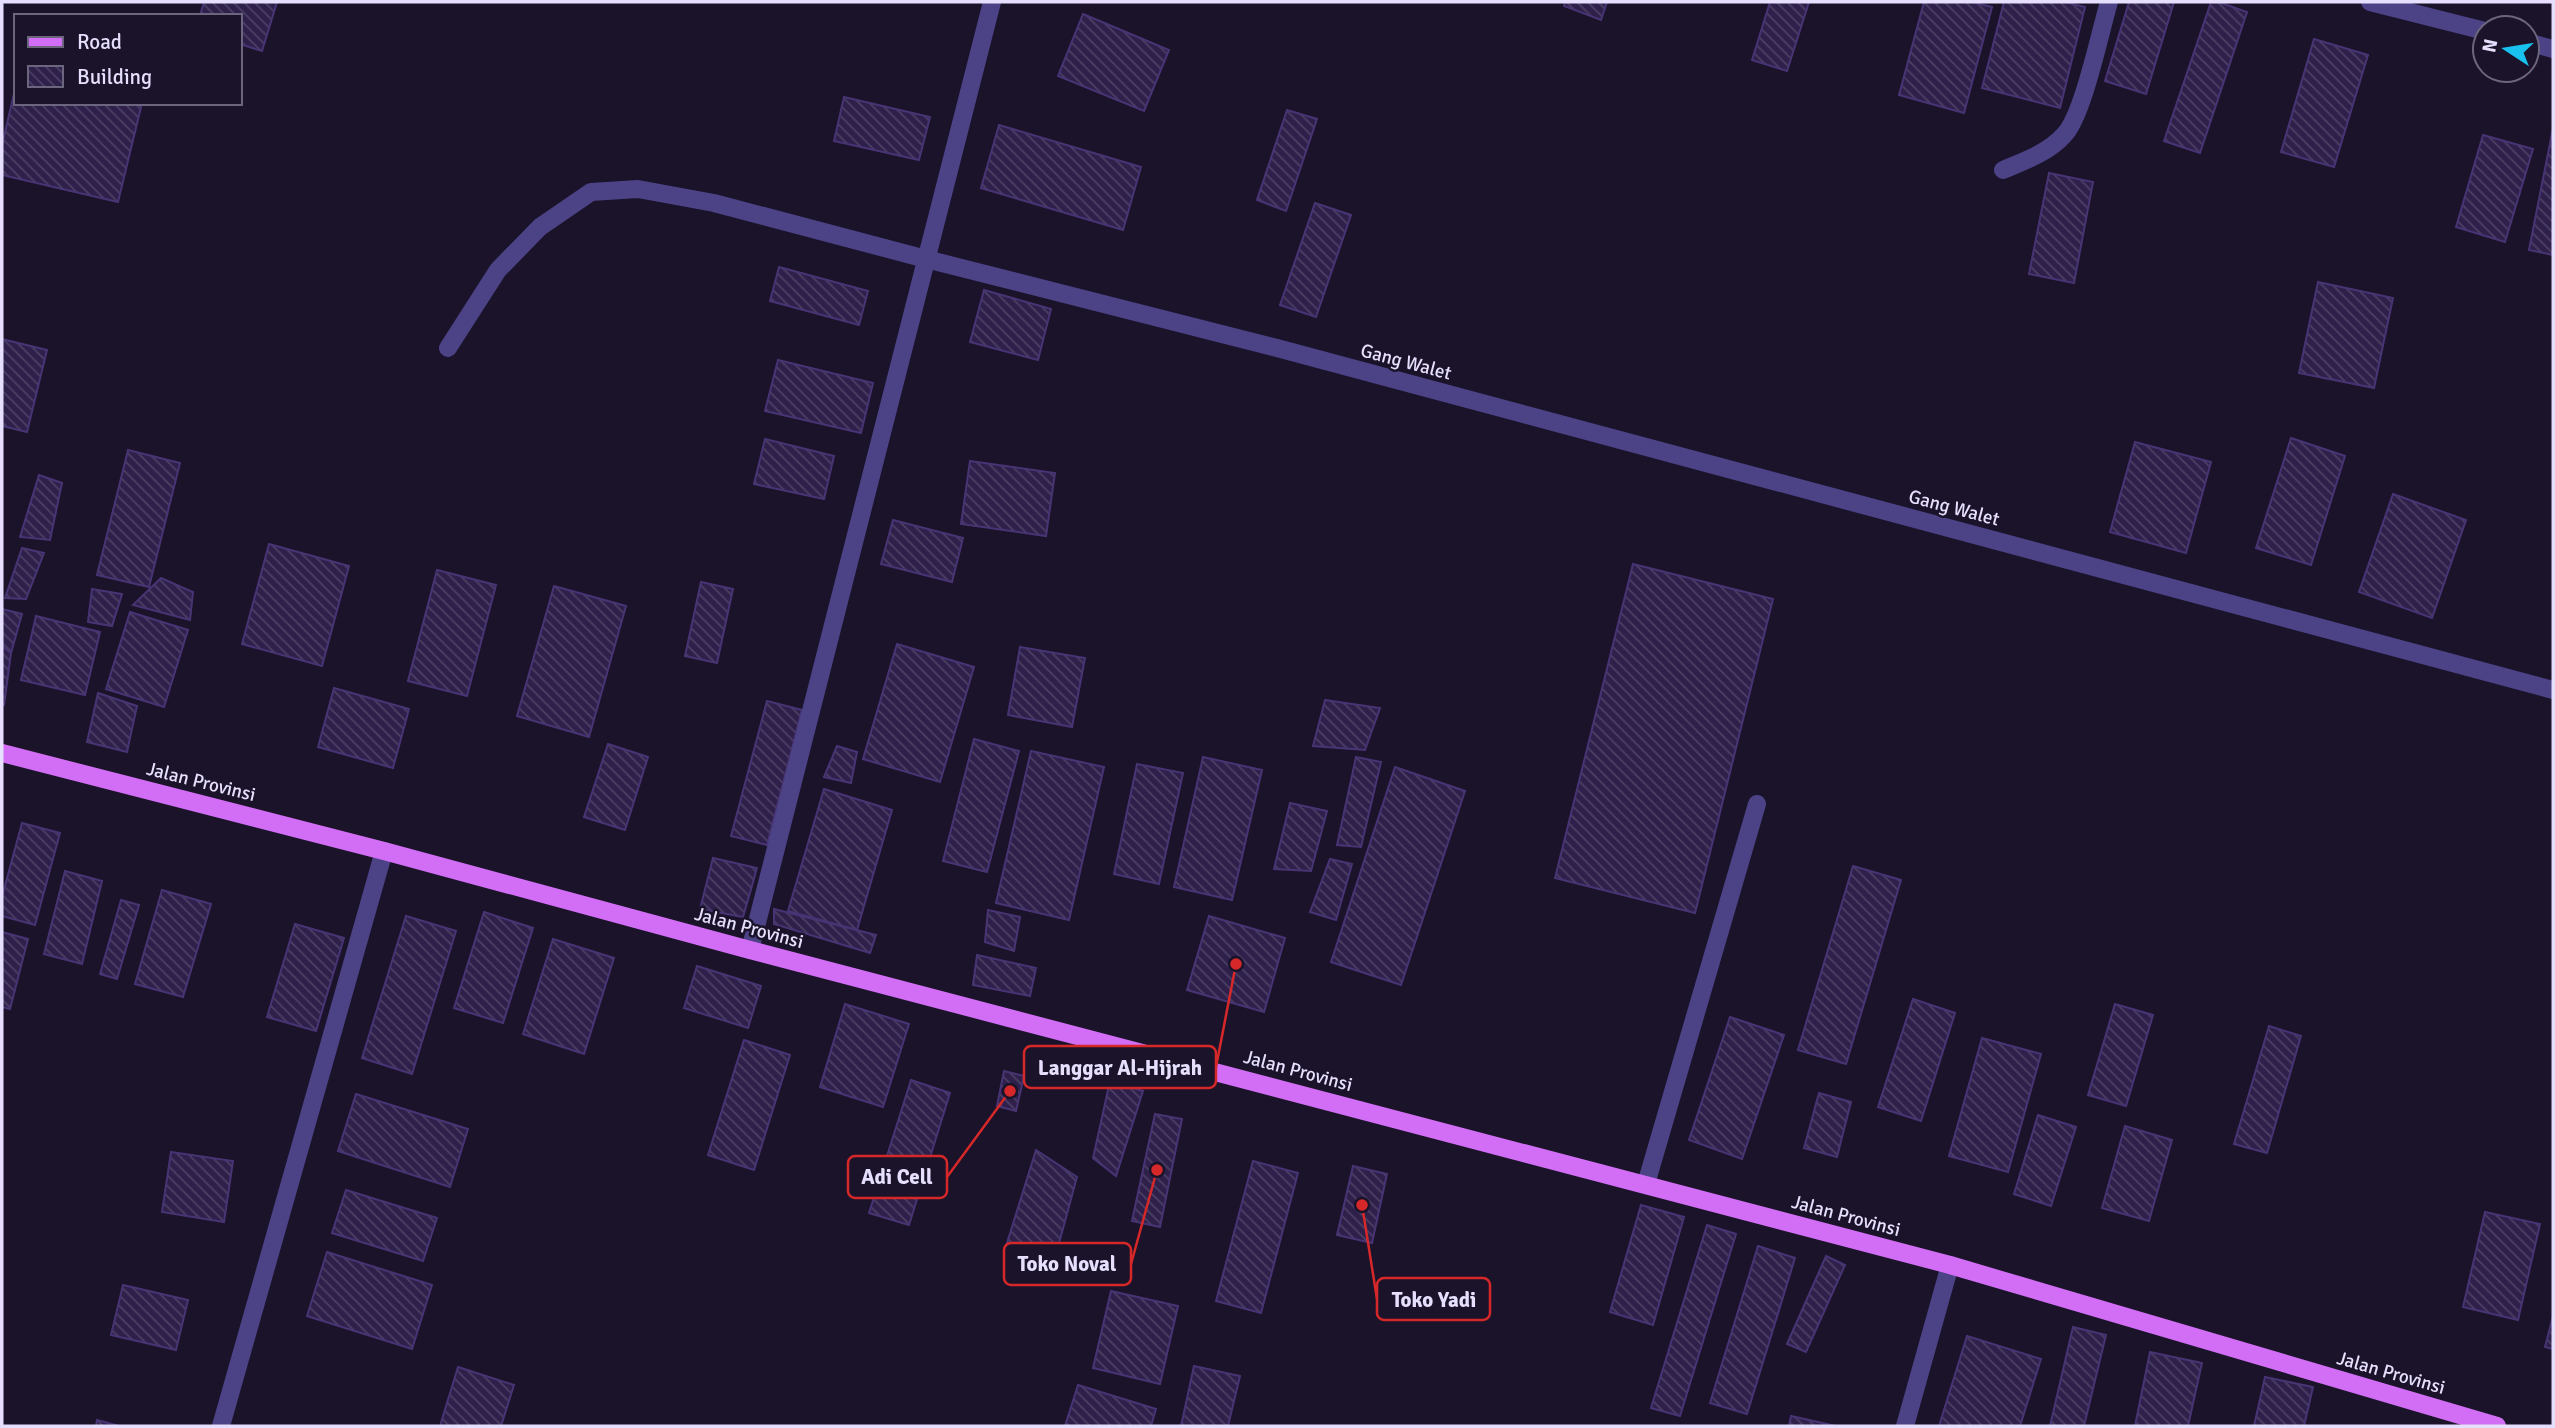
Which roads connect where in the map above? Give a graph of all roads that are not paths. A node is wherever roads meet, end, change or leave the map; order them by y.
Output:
1 (992, 2) edge
2 (2109, 2) edge
3 (2382, 3) edge
4 (2471, 27) edge
5 (2003, 170) dead end
6 (926, 259) junction
7 (448, 348) dead end
8 (2553, 690) edge
9 (2, 753) edge
10 (1757, 804) dead end
11 (384, 851) junction
12 (750, 950) junction
13 (1646, 1184) junction
14 (1950, 1265) junction
15 (221, 1426) edge
16 (1905, 1426) edge
17 (2497, 1426) edge

1 - 6 street
2 - 5 street
3 - 4 street
6 - 7 street, Gang Walet
6 - 8 street, Gang Walet
6 - 12 street
9 - 11 main road, Jalan Provinsi
10 - 13 street
11 - 12 main road, Jalan Provinsi
11 - 15 street
12 - 13 main road, Jalan Provinsi
13 - 14 main road, Jalan Provinsi
14 - 16 street
14 - 17 main road, Jalan Provinsi

